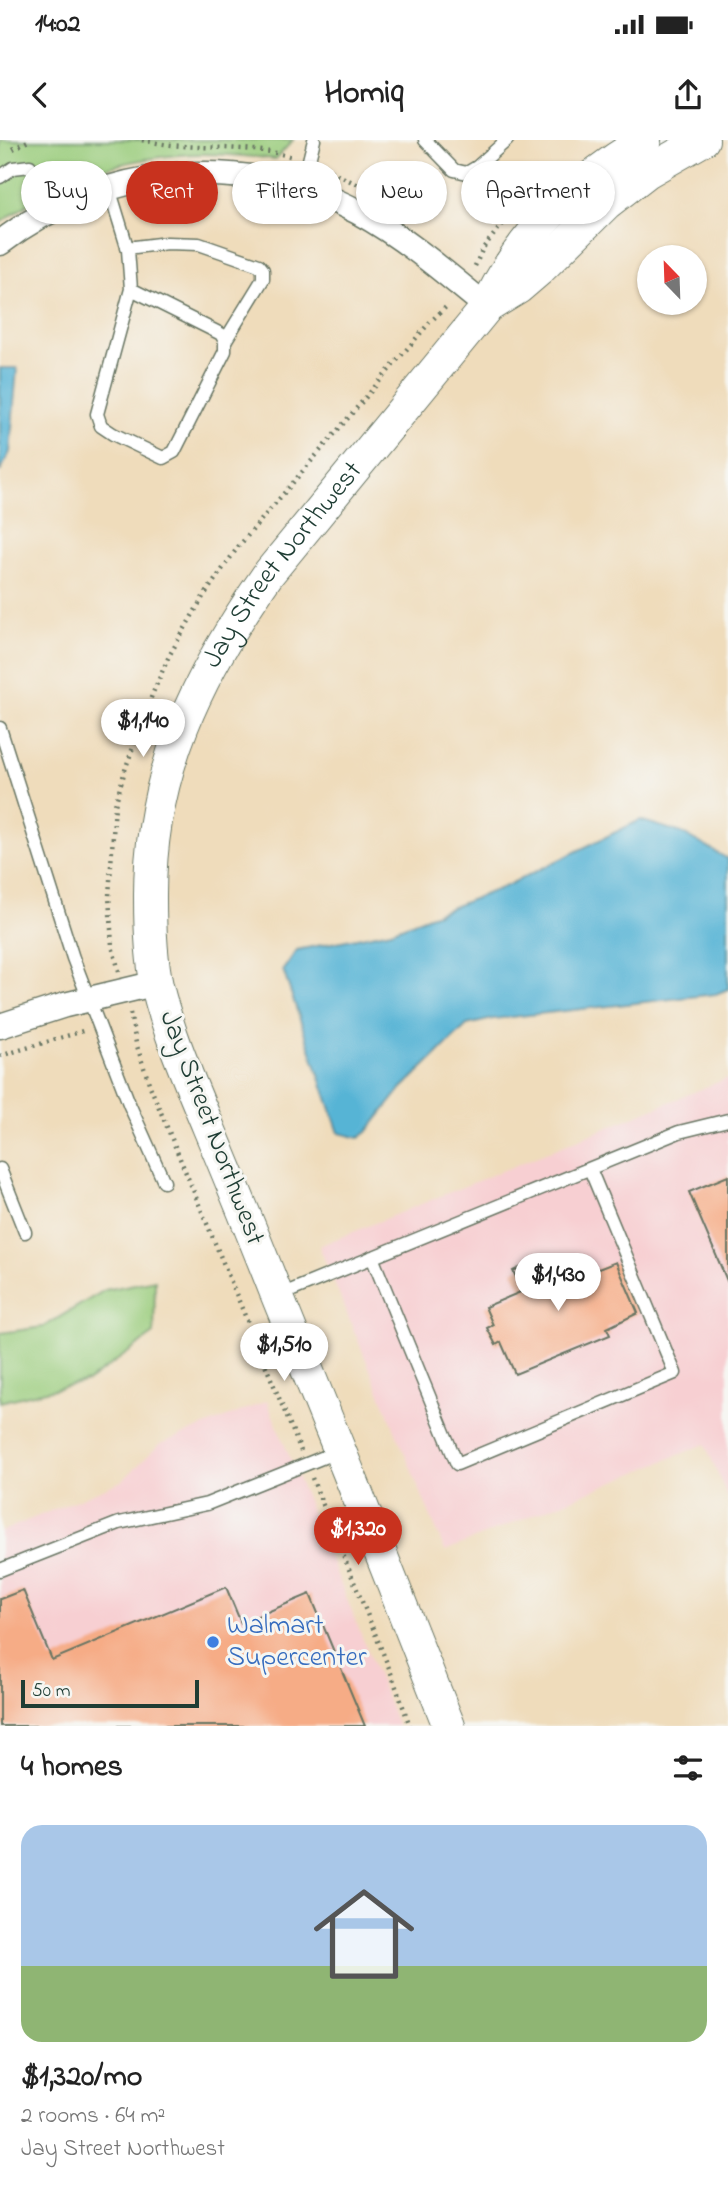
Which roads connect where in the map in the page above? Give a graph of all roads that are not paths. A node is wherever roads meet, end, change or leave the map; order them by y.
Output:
1 (314, 140) edge
2 (425, 140) edge
3 (507, 140) edge
4 (645, 140) edge
5 (703, 140) edge
6 (309, 161) edge
7 (21, 167) edge
8 (232, 176) edge
9 (0, 177) edge
10 (112, 187) edge
11 (112, 201) edge
12 (342, 205) edge
13 (31, 224) edge
14 (0, 243) edge
15 (127, 248) junction
16 (131, 289) junction
17 (487, 307) junction
18 (225, 341) junction
19 (0, 728) edge
20 (157, 983) junction
21 (88, 999) junction
22 (0, 1026) edge
23 (728, 1120) edge
24 (0, 1169) edge
25 (590, 1169) junction
26 (164, 1182) dead end
27 (25, 1232) dead end
28 (372, 1257) junction
29 (278, 1296) junction
30 (340, 1451) junction
31 (0, 1570) edge
32 (449, 1726) edge

1 - 6 lane
2 - 3 lane
4 - 17 street, Jay Street Northwest
5 - 17 street, Jay Street Northwest
7 - 9 lane
8 - 10 street
11 - 15 lane
12 - 17 street
13 - 14 street
15 - 16 lane
15 - 18 lane
16 - 18 lane
16 - 18 lane
17 - 20 street, Jay Street Northwest
19 - 21 lane
20 - 21 street
20 - 29 street, Jay Street Northwest
21 - 22 street
21 - 26 lane
23 - 25 lane
24 - 27 lane
25 - 28 lane
25 - 28 lane
28 - 29 lane
29 - 30 street, Jay Street Northwest
30 - 31 lane
30 - 32 street, Jay Street Northwest

